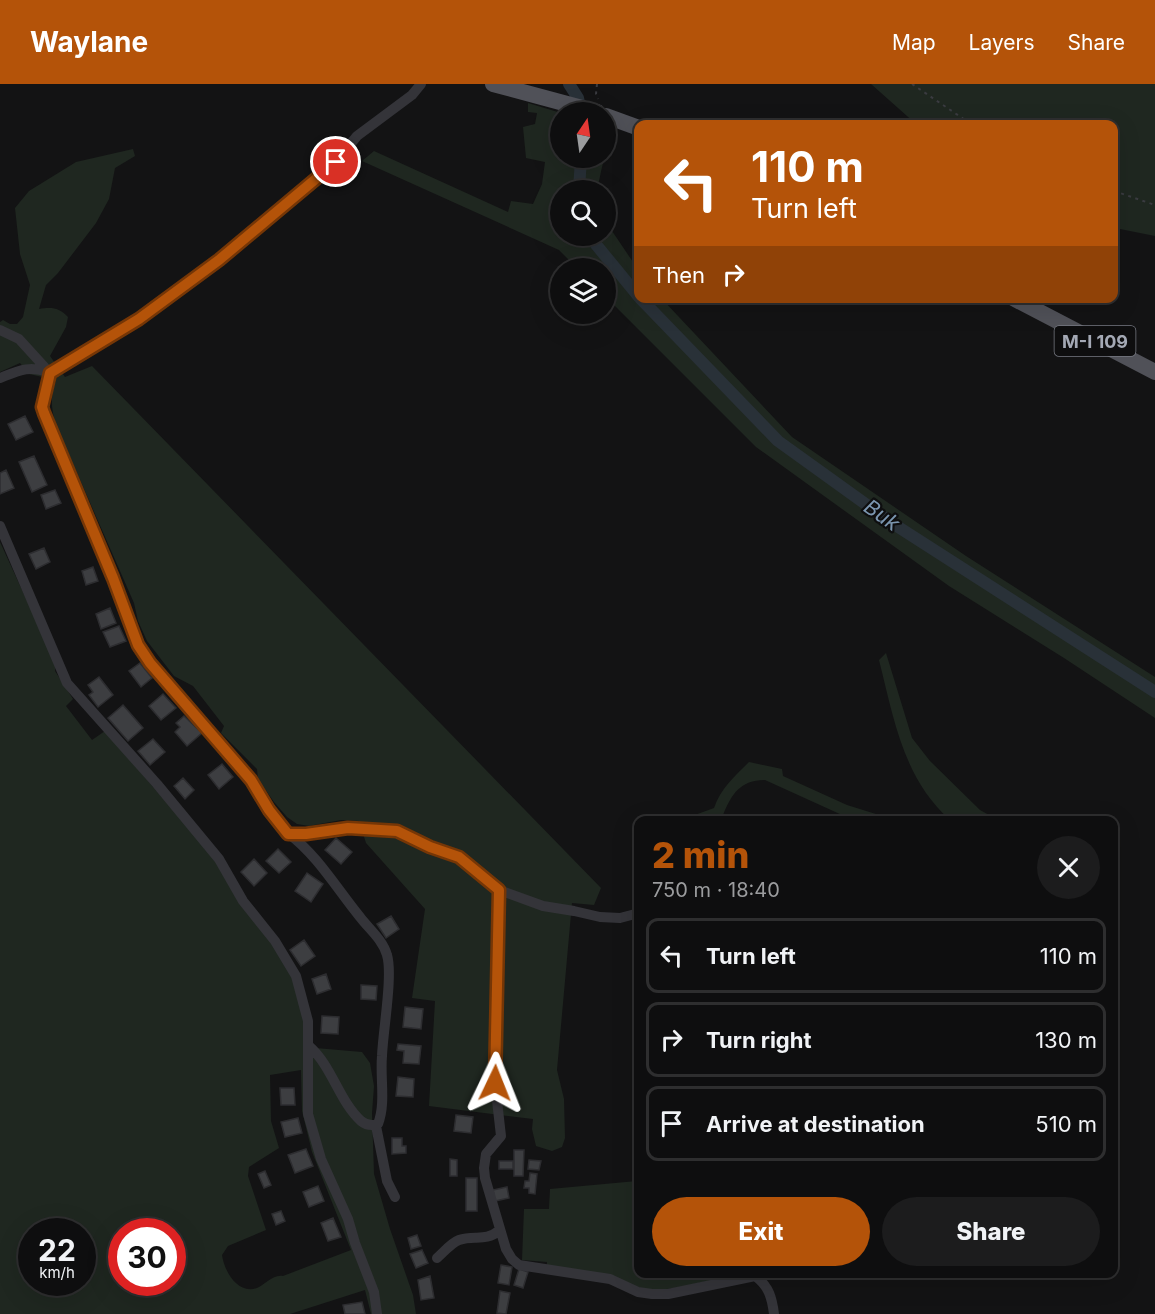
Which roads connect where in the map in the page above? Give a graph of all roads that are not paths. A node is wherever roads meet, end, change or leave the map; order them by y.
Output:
1 (421, 84) edge
2 (493, 84) edge
3 (560, 102) edge
4 (616, 120) edge
5 (634, 126) edge
6 (1023, 303) edge
7 (0, 330) edge
8 (1155, 372) edge
9 (50, 373) junction
10 (0, 378) edge
11 (0, 526) edge
12 (288, 834) junction
13 (499, 890) junction
14 (634, 914) edge
15 (309, 1046) junction
16 (376, 1126) junction
17 (395, 1197) dead end
18 (500, 1230) junction
19 (437, 1258) dead end
20 (741, 1278) edge
21 (759, 1278) edge
22 (377, 1314) edge
23 (774, 1314) edge

1 - 9 street
2 - 3 main road
4 - 5 main road
6 - 8 main road, M-I 109
7 - 9 street
9 - 10 street
9 - 12 street
11 - 15 street
12 - 13 street
12 - 16 street
13 - 14 street
13 - 18 street
15 - 16 street
15 - 22 street
16 - 17 street
18 - 19 street
18 - 20 street
21 - 23 street

